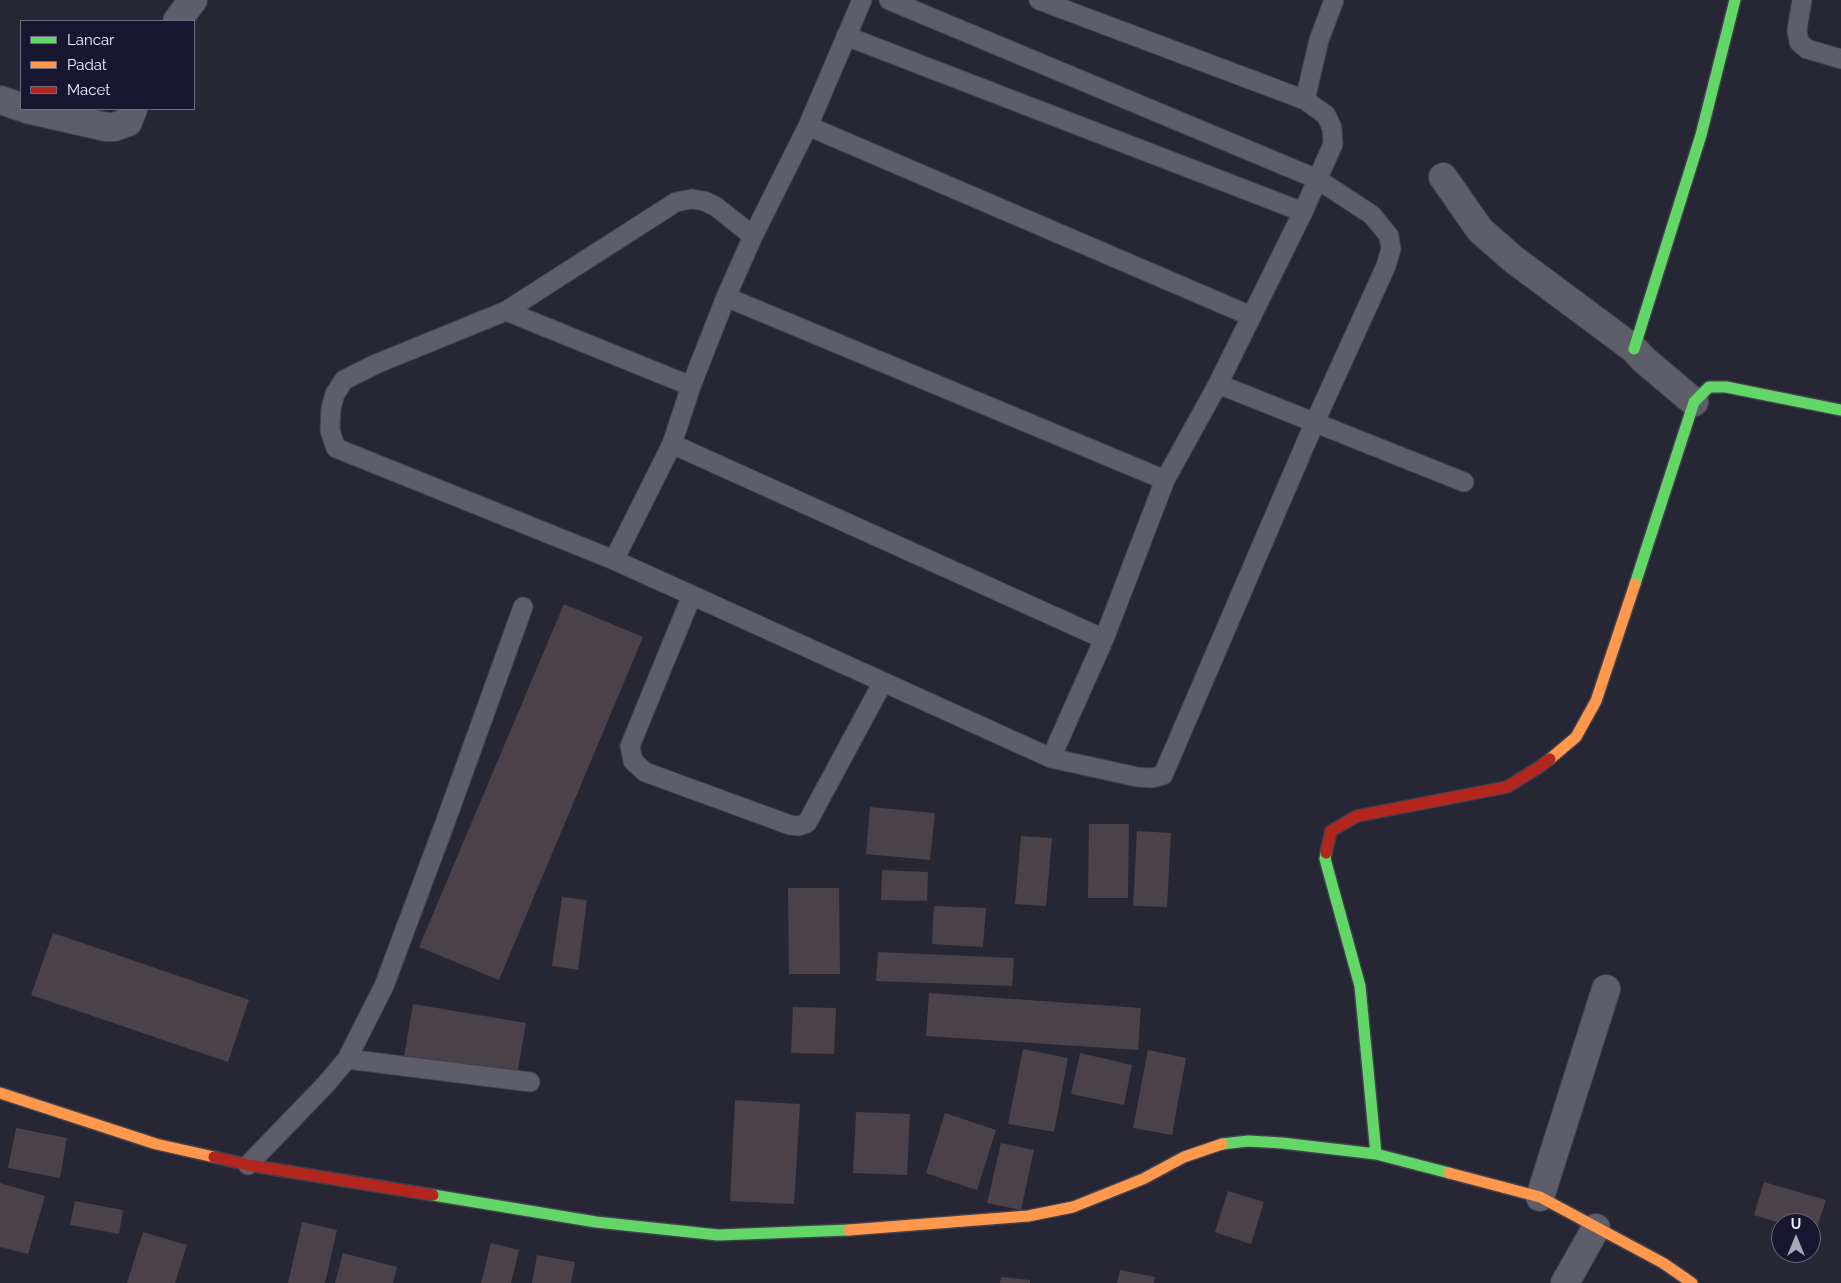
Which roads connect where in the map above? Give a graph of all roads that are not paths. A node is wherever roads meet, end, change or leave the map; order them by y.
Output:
1 (193, 0) edge
2 (862, 0) edge
3 (889, 0) edge
4 (1039, 0) edge
5 (1334, 0) edge
6 (1735, 0) edge
7 (1802, 0) edge
8 (179, 20) edge
9 (846, 36) junction
10 (1841, 59) edge
11 (0, 100) edge
12 (1306, 100) junction
13 (20, 107) edge
14 (31, 110) edge
15 (133, 110) edge
16 (808, 126) junction
17 (1443, 177) dead end
18 (1317, 179) junction
19 (1302, 212) junction
20 (753, 236) junction
21 (726, 297) junction
22 (506, 311) junction
23 (1251, 316) junction
24 (1634, 349) junction
25 (1218, 384) junction
26 (692, 386) junction
27 (1694, 402) junction
28 (1841, 410) edge
29 (1314, 424) junction
30 (672, 444) junction
31 (1165, 480) junction
32 (1464, 482) dead end
33 (614, 560) junction
34 (692, 595) junction
35 (523, 607) dead end
36 (1104, 639) junction
37 (884, 682) junction
38 (1051, 758) junction
39 (1606, 989) dead end
40 (347, 1059) junction
41 (530, 1082) dead end
42 (0, 1093) edge
43 (1376, 1154) junction
44 (248, 1165) junction
45 (1540, 1197) junction
46 (1596, 1228) junction
47 (1565, 1283) edge
48 (1692, 1283) edge

1 - 8 street
2 - 9 lane
3 - 18 lane
4 - 12 lane
5 - 12 lane
6 - 24 street
7 - 10 lane
9 - 16 lane
9 - 19 lane
11 - 13 street
12 - 18 lane
14 - 15 street
16 - 20 lane
16 - 23 lane
17 - 24 street
18 - 19 lane
18 - 29 lane
19 - 23 lane
20 - 21 lane
20 - 22 lane
21 - 26 lane
21 - 31 lane
22 - 26 lane
22 - 33 lane
23 - 25 lane
24 - 27 street
25 - 29 lane
25 - 31 lane
26 - 30 lane
27 - 28 street
27 - 43 street
29 - 32 lane
29 - 38 lane
30 - 33 lane
30 - 36 lane
31 - 36 lane
33 - 34 lane
34 - 37 lane
34 - 37 lane
35 - 40 lane
36 - 38 lane
37 - 38 lane
39 - 45 street
40 - 41 lane
40 - 44 lane
42 - 44 street
43 - 44 street
43 - 45 street
45 - 46 street
46 - 47 street
46 - 48 street

